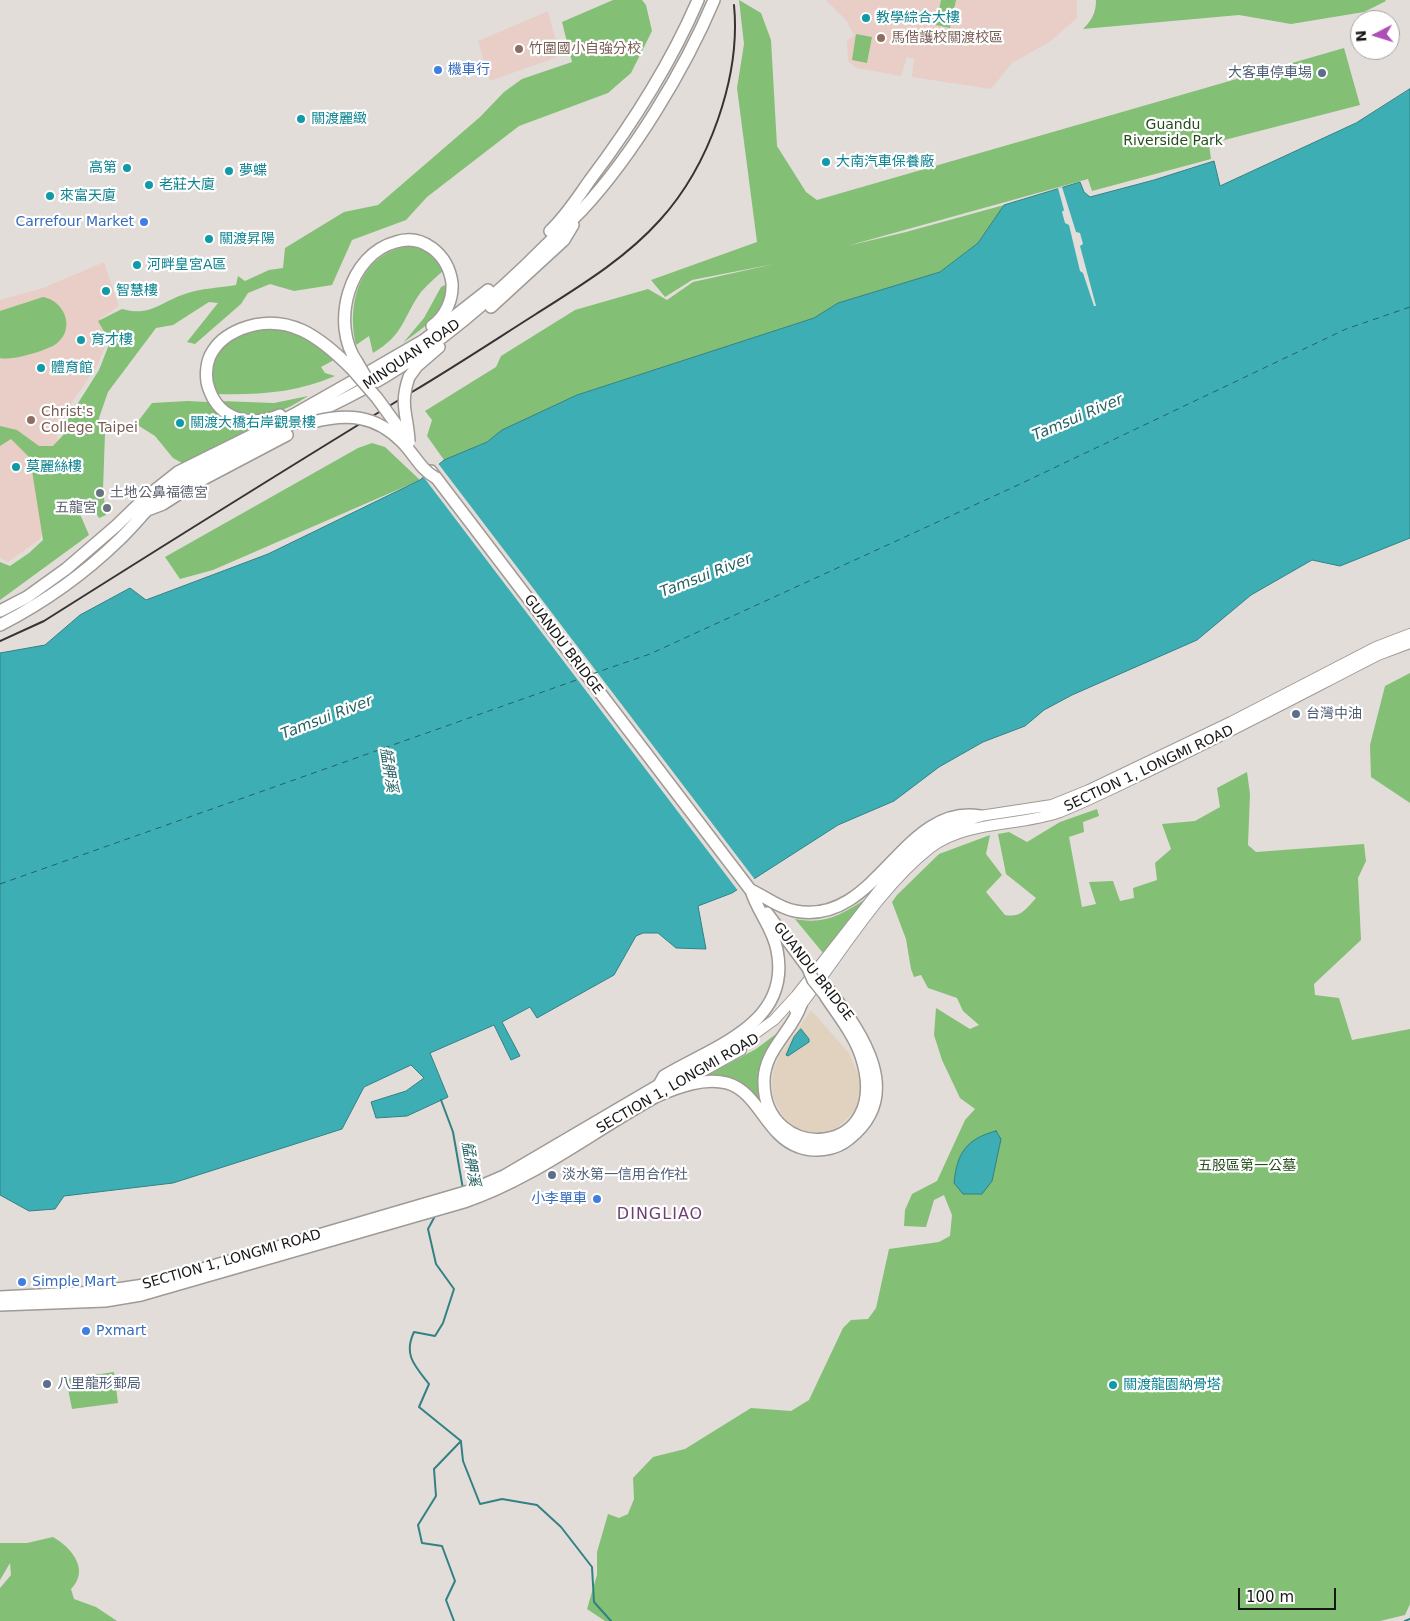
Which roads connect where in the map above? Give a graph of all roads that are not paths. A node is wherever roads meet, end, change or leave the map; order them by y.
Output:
1 (698, 0) edge
2 (713, 3) edge
3 (583, 208) junction
4 (470, 310) junction
5 (399, 353) junction
6 (354, 365) junction
7 (312, 402) junction
8 (409, 442) junction
9 (436, 478) junction
10 (150, 509) junction
11 (0, 612) edge
12 (0, 625) edge
13 (1410, 634) edge
14 (1410, 643) edge
15 (980, 816) junction
16 (751, 890) junction
17 (827, 993) junction
18 (801, 1006) junction
19 (659, 1085) junction
20 (673, 1089) junction
21 (464, 1196) junction
22 (0, 1297) edge
23 (0, 1306) edge

1 - 4 main road, MINQUAN ROAD
2 - 3 main road, MINQUAN ROAD
3 - 4 main road, MINQUAN ROAD
3 - 8 main road, bridge
4 - 5 main road, MINQUAN ROAD
4 - 10 main road, MINQUAN ROAD
5 - 6 main road, GUANDU BRIDGE
5 - 7 main road
6 - 7 main road, GUANDU BRIDGE
6 - 8 main road, GUANDU BRIDGE, bridge
7 - 11 main road
8 - 9 main road, GUANDU BRIDGE, bridge
9 - 10 main road, bridge
9 - 16 main road, GUANDU BRIDGE
10 - 12 main road, MINQUAN ROAD
13 - 15 main road, SECTION 1, LONGMI ROAD
14 - 18 main road, SECTION 1, LONGMI ROAD
15 - 16 main road
15 - 19 main road, SECTION 1, LONGMI ROAD
16 - 17 main road, GUANDU BRIDGE, bridge
16 - 19 main road, GUANDU BRIDGE
17 - 18 main road
17 - 20 main road, GUANDU BRIDGE
18 - 20 main road, SECTION 1, LONGMI ROAD
19 - 21 main road, SECTION 1, LONGMI ROAD
20 - 21 main road, SECTION 1, LONGMI ROAD
21 - 22 main road, SECTION 1, LONGMI ROAD
21 - 23 main road, SECTION 1, LONGMI ROAD

